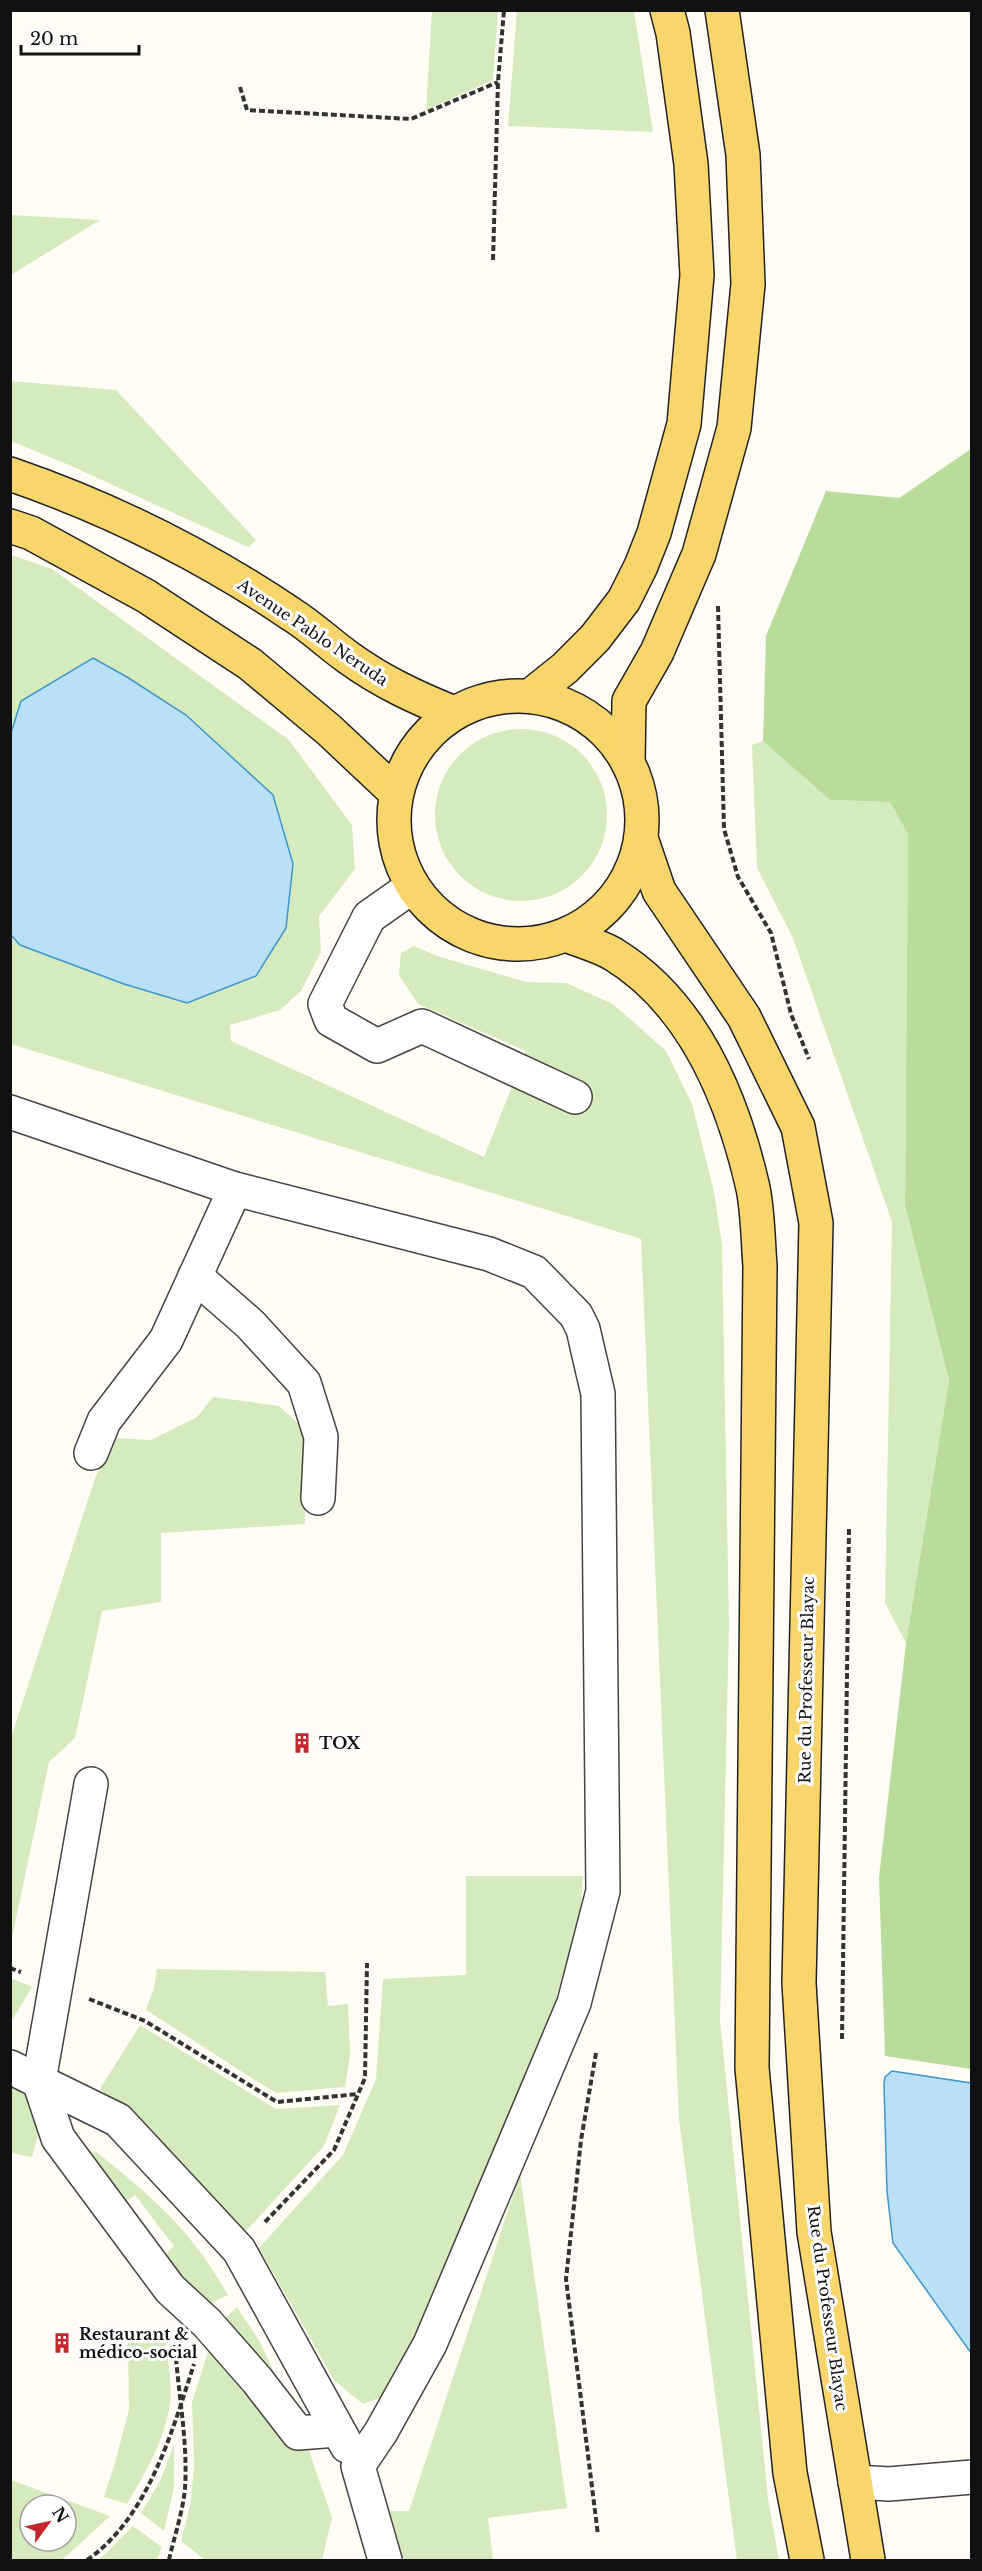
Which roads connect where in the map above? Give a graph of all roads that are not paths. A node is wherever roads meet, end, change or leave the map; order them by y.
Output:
1 (667, 10) edge
2 (722, 10) edge
3 (10, 474) edge
4 (10, 526) edge
5 (530, 696) junction
6 (454, 713) junction
7 (628, 763) junction
8 (396, 793) junction
9 (641, 838) junction
10 (413, 886) junction
11 (566, 935) junction
12 (574, 1097) dead end
13 (10, 1112) edge
14 (235, 1189) junction
15 (195, 1276) junction
16 (91, 1453) dead end
17 (318, 1498) dead end
18 (91, 1784) dead end
19 (25, 2074) edge
20 (338, 2430) junction
21 (358, 2466) junction
22 (972, 2477) edge
23 (855, 2482) junction
24 (385, 2560) edge
25 (807, 2560) edge
26 (868, 2560) edge

1 - 5 main road
2 - 7 main road
3 - 6 main road, Avenue Pablo Neruda
4 - 8 main road
5 - 6 main road
5 - 7 main road
6 - 8 main road
7 - 9 main road
8 - 10 main road
9 - 11 main road
9 - 23 main road, Rue du Professeur Blayac
10 - 11 main road
10 - 12 lane
11 - 25 main road
13 - 14 lane
14 - 15 lane
14 - 21 lane
15 - 16 lane
15 - 17 lane
18 - 19 lane
19 - 20 lane
19 - 20 lane
20 - 21 lane
21 - 24 lane
22 - 23 lane
23 - 26 main road, Rue du Professeur Blayac

